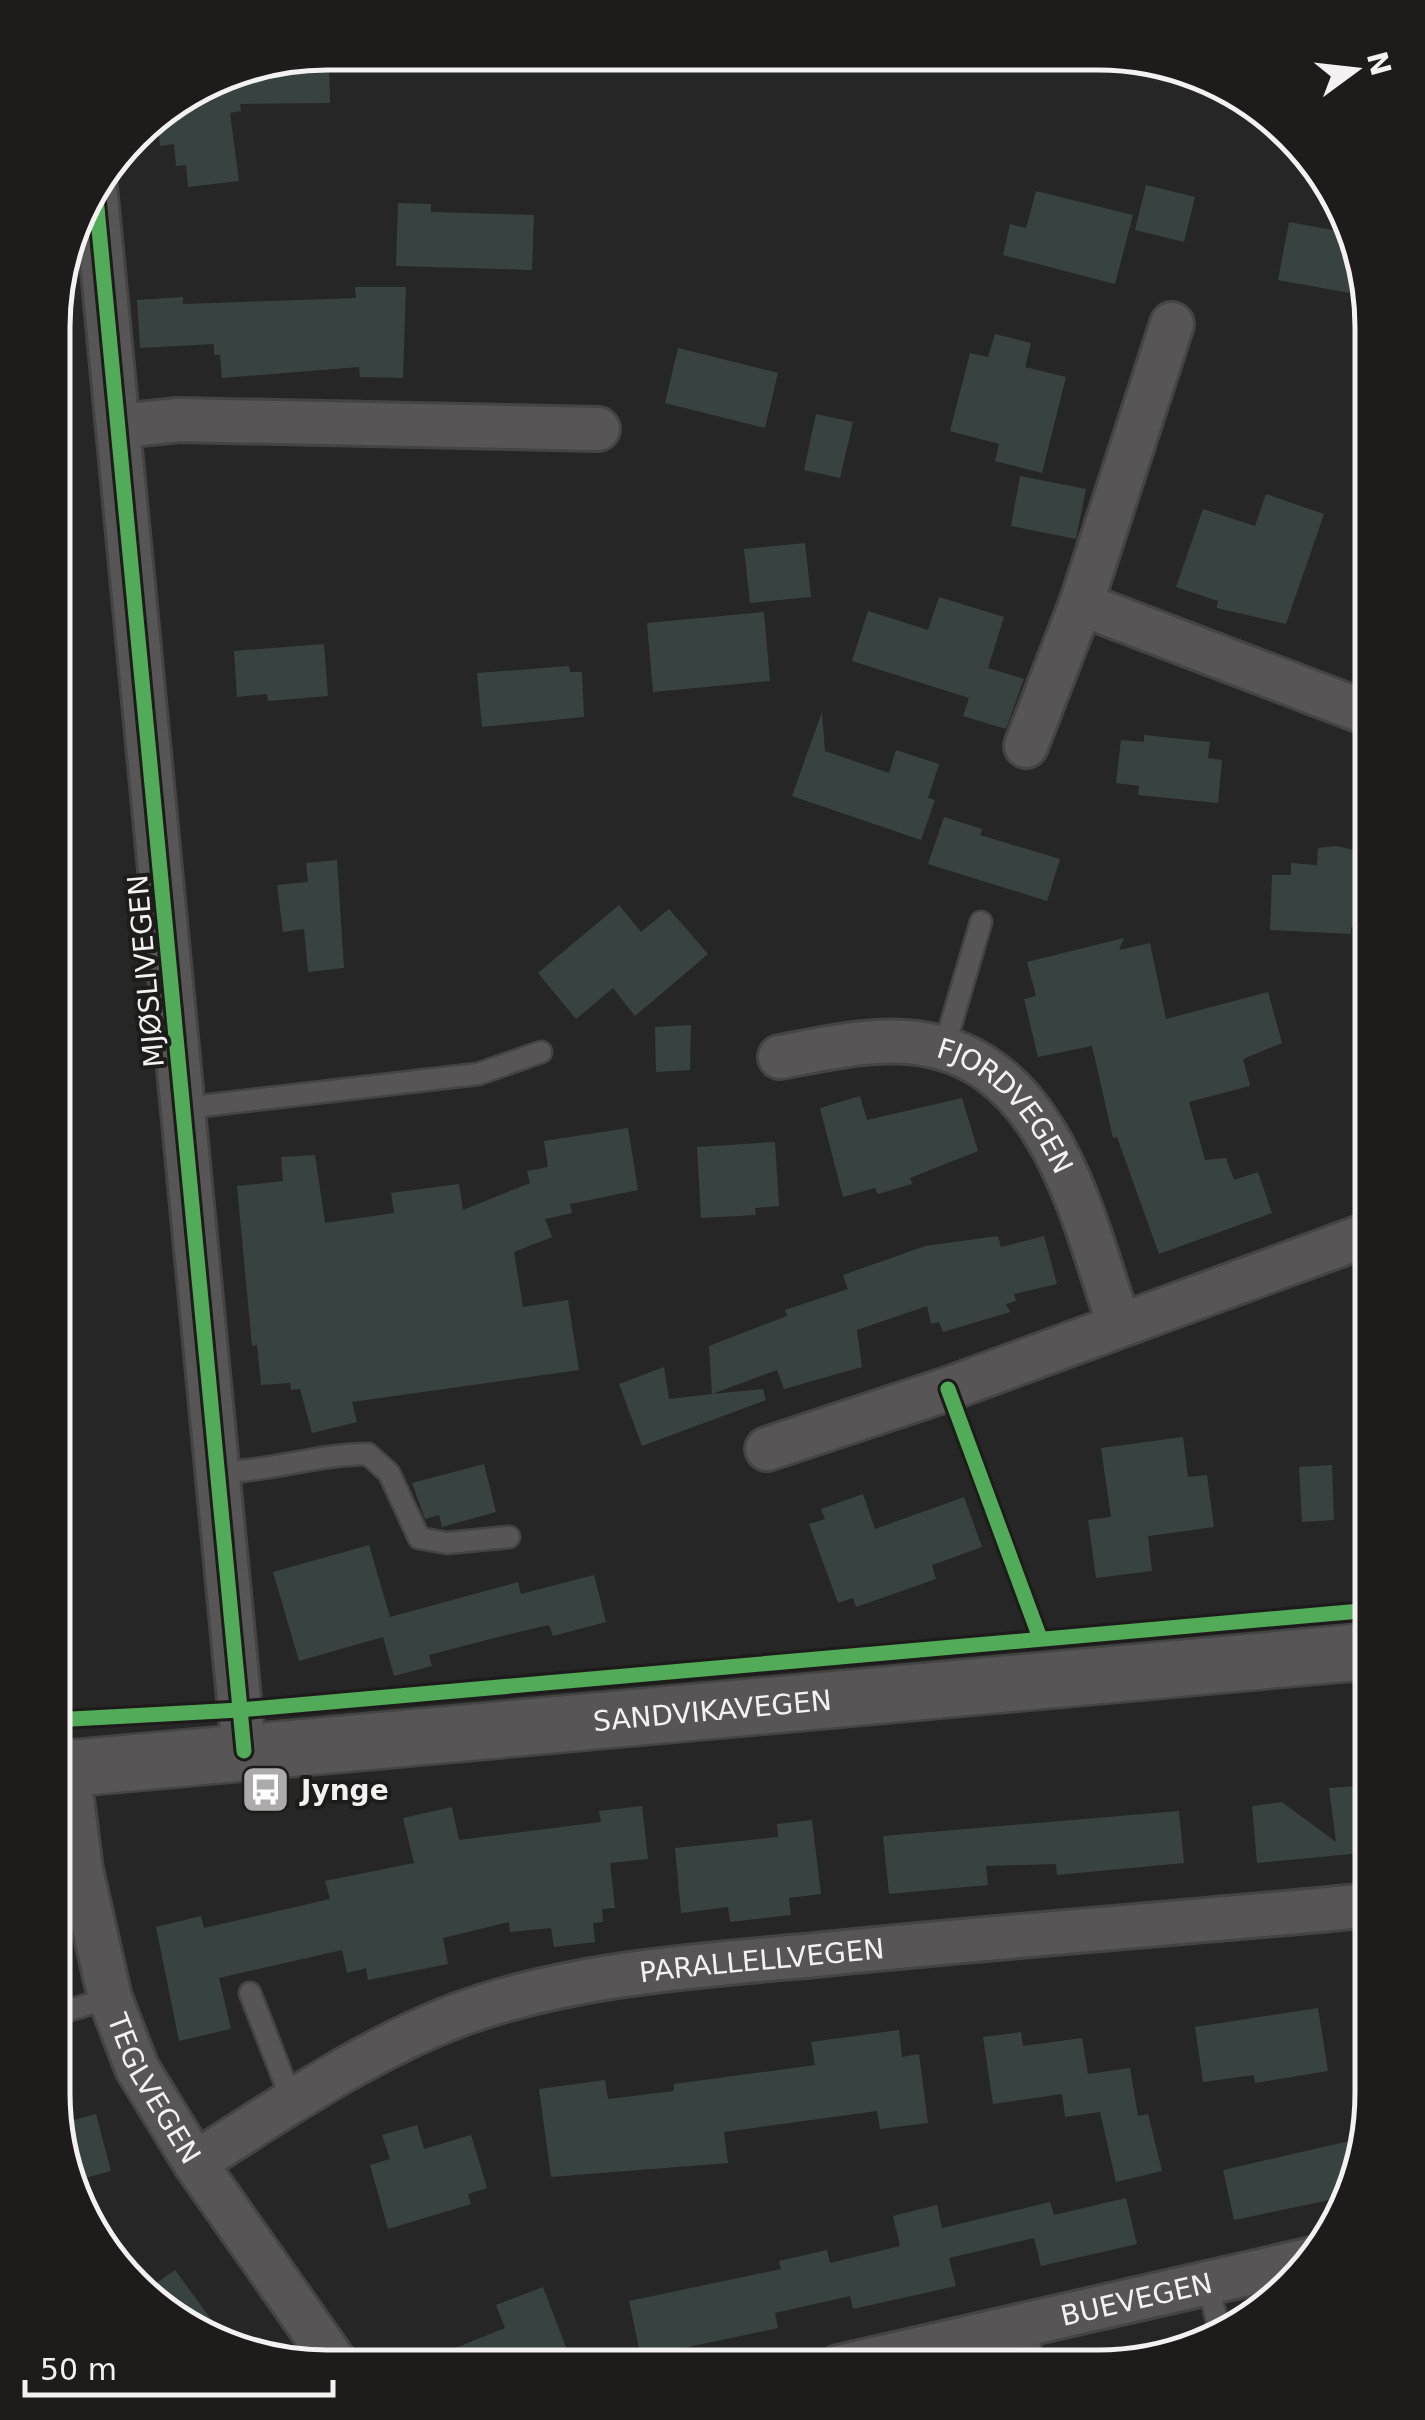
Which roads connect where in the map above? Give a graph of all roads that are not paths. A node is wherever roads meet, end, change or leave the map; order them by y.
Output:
1 (98, 212) edge
2 (1172, 324) dead end
3 (120, 426) junction
4 (598, 429) dead end
5 (1081, 604) junction
6 (1355, 708) edge
7 (1026, 746) dead end
8 (981, 922) dead end
9 (944, 1048) junction
10 (541, 1052) dead end
11 (780, 1056) dead end
12 (184, 1108) junction
13 (1354, 1239) edge
14 (1118, 1324) junction
15 (767, 1449) dead end
16 (218, 1472) junction
17 (509, 1537) dead end
18 (1354, 1653) edge
19 (244, 1751) junction
20 (70, 1768) edge
21 (70, 1812) edge
22 (1354, 1908) edge
23 (250, 1993) dead end
24 (110, 1998) junction
25 (70, 2010) edge
26 (292, 2101) junction
27 (194, 2162) junction
28 (1288, 2265) edge
29 (1208, 2285) junction
30 (1217, 2320) edge
31 (1025, 2326) junction
32 (318, 2349) edge
33 (916, 2350) edge
34 (1030, 2350) edge

1 - 3 street, MJØSLIVEGEN
2 - 5 street
3 - 4 street
3 - 12 street, MJØSLIVEGEN
5 - 6 street
5 - 7 street
8 - 9 lane
9 - 11 street, FJORDVEGEN
9 - 14 street, FJORDVEGEN
10 - 12 lane
12 - 16 street, MJØSLIVEGEN
13 - 14 street
14 - 15 street
16 - 17 lane
16 - 19 street, MJØSLIVEGEN
18 - 19 main road, SANDVIKAVEGEN
19 - 20 main road, SANDVIKAVEGEN
21 - 24 street, TEGLVEGEN
22 - 26 street, PARALLELLVEGEN
23 - 26 lane
24 - 25 lane
24 - 27 street, TEGLVEGEN
26 - 27 street, PARALLELLVEGEN
27 - 32 street, TEGLVEGEN
28 - 29 street, BUEVEGEN
29 - 30 lane
29 - 31 street, BUEVEGEN
31 - 33 street, BUEVEGEN
31 - 34 lane

